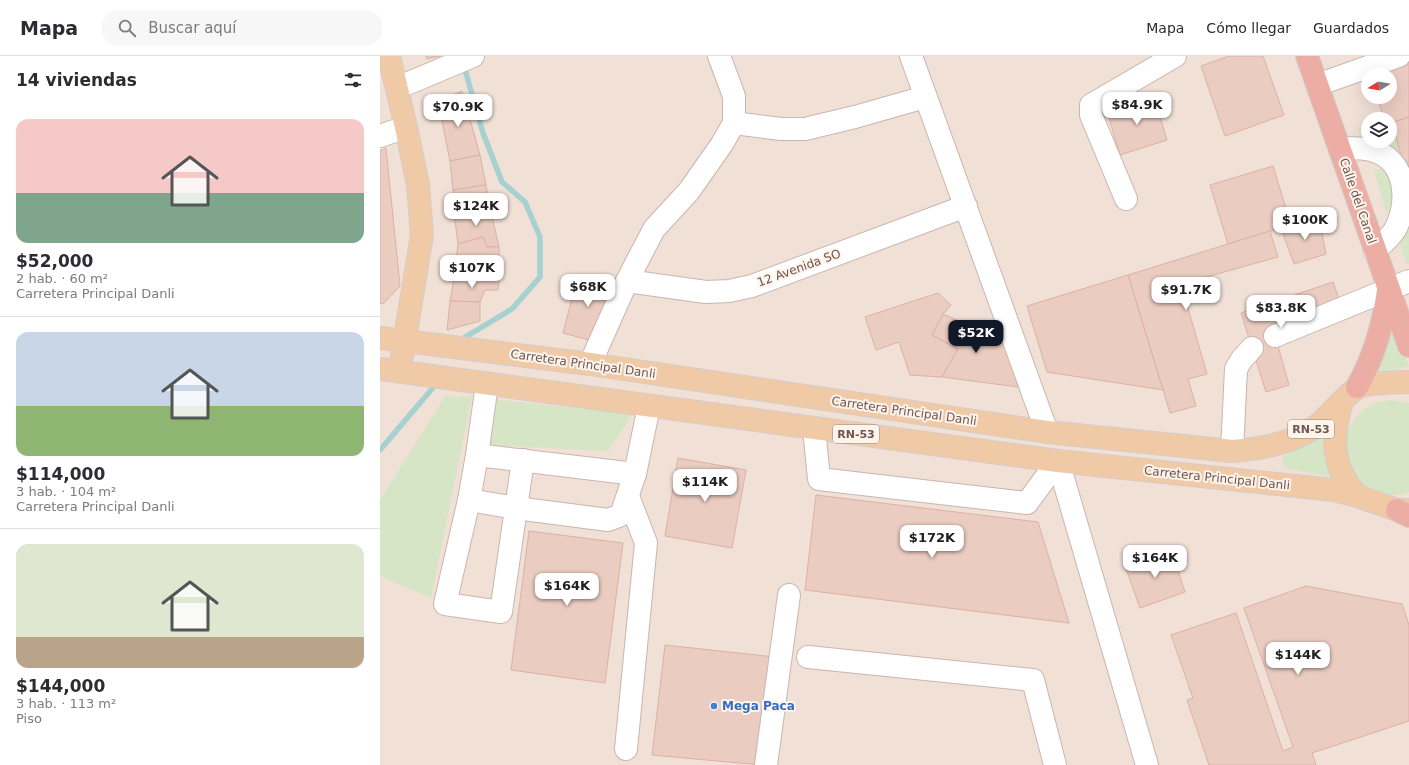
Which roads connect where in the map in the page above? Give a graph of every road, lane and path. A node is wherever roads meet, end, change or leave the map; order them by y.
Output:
1 (389, 56) edge
2 (473, 56) edge
3 (719, 56) edge
4 (911, 56) edge
5 (1175, 56) edge
6 (1307, 56) edge
7 (1399, 56) edge
8 (1317, 85) junction
9 (397, 88) junction
10 (925, 96) junction
11 (734, 123) junction
12 (406, 126) junction
13 (380, 136) edge
14 (1340, 149) junction
15 (1126, 199) dead end
16 (966, 206) junction
17 (1375, 251) junction
18 (626, 281) junction
19 (1409, 282) edge
20 (1388, 290) junction
21 (1275, 336) dead end
22 (380, 338) edge
23 (404, 341) junction
24 (1409, 346) edge
25 (1252, 348) dead end
26 (590, 364) junction
27 (389, 370) edge
28 (1409, 382) edge
29 (487, 384) junction
30 (1357, 388) junction
31 (1341, 404) junction
32 (649, 406) junction
33 (814, 428) junction
34 (1047, 432) junction
35 (1232, 452) junction
36 (478, 455) junction
37 (523, 460) junction
38 (1058, 461) junction
39 (635, 474) junction
40 (628, 496) junction
41 (1357, 496) junction
42 (469, 500) junction
43 (516, 508) junction
44 (1405, 512) edge
45 (789, 595) dead end
46 (808, 657) dead end
47 (626, 749) dead end
48 (766, 765) edge
49 (1055, 765) edge
50 (1147, 765) edge

1 - 9 main road
2 - 9 street
3 - 11 street
4 - 10 street
5 - 15 street
6 - 8 highway, Calle del Canal
7 - 8 street
8 - 14 highway, Calle del Canal
9 - 12 main road
10 - 11 street
10 - 16 street
11 - 18 street
12 - 13 street
12 - 23 main road
14 - 17 highway, Calle del Canal
14 - 17 street
16 - 18 street, 12 Avenida SO
16 - 34 street
17 - 20 highway, Calle del Canal
18 - 26 street
19 - 20 street
20 - 21 street
20 - 24 highway, Calle del Canal
20 - 30 highway
22 - 23 main road, Carretera Principal Danli / RN-53
23 - 26 main road, Carretera Principal Danli / RN-53
23 - 27 main road
25 - 35 street
26 - 34 main road, Carretera Principal Danli / RN-53
27 - 29 main road, Carretera Principal Danli / RN-53
28 - 30 main road
29 - 32 main road, Carretera Principal Danli / RN-53
29 - 36 street
30 - 31 main road, Carretera Principal Danli / RN-53
31 - 35 main road, Carretera Principal Danli / RN-53
31 - 41 main road
32 - 33 main road, Carretera Principal Danli / RN-53
32 - 39 street
33 - 38 main road, Carretera Principal Danli / RN-53
33 - 38 street
34 - 35 main road, Carretera Principal Danli / RN-53
36 - 37 street
36 - 42 street
37 - 39 street
37 - 43 street
38 - 41 main road, Carretera Principal Danli / RN-53
38 - 50 street
39 - 40 street
40 - 43 street
40 - 47 street
41 - 44 main road, Carretera Principal Danli / RN-53
42 - 43 street
42 - 43 street
45 - 48 street
46 - 49 street

